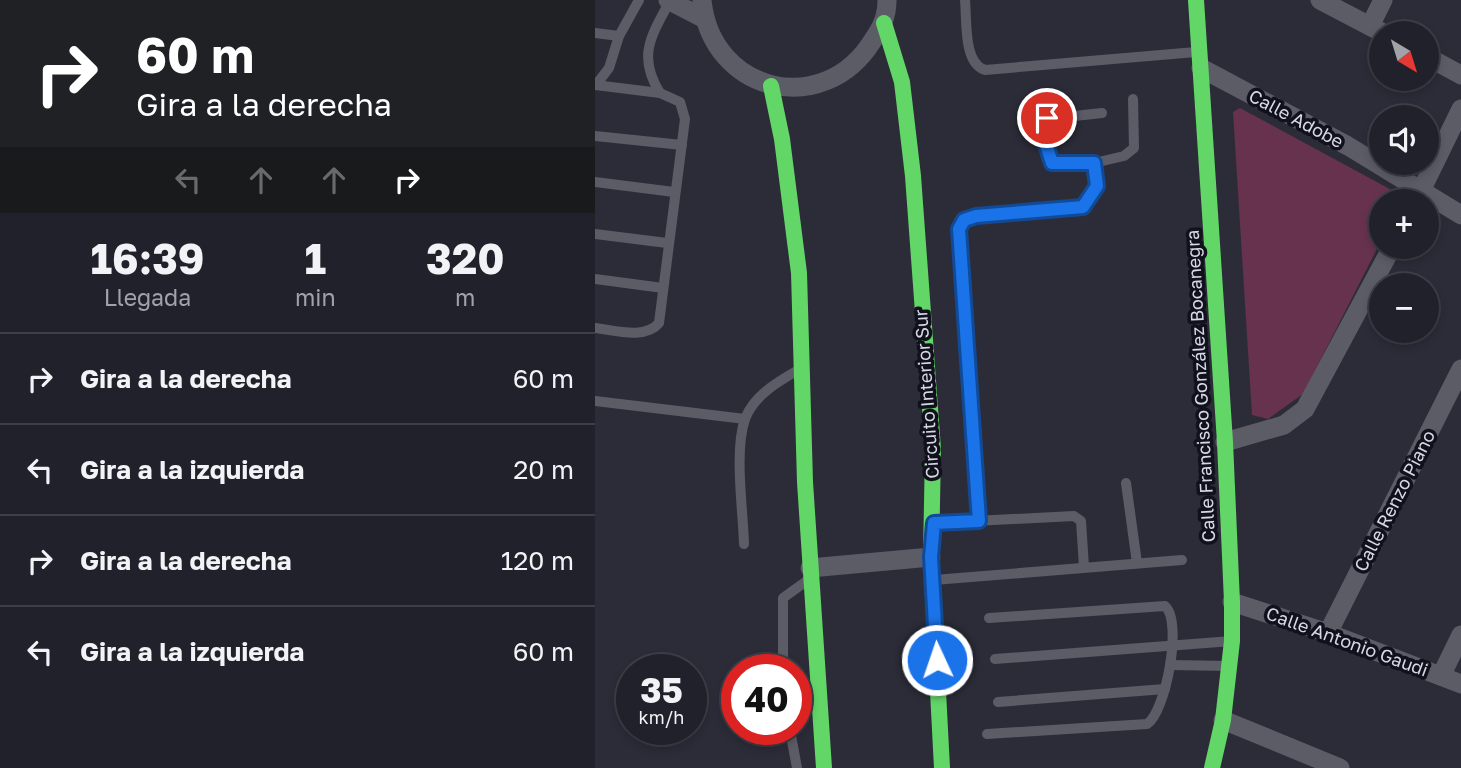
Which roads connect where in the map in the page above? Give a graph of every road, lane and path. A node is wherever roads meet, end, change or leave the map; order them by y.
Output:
1 (639, 0) edge
2 (669, 0) edge
3 (887, 0) edge
4 (965, 0) edge
5 (1196, 0) edge
6 (1320, 0) edge
7 (1383, 0) edge
8 (702, 9) edge
9 (1378, 21) edge
10 (884, 23) junction
11 (1369, 26) edge
12 (595, 33) edge
13 (619, 36) junction
14 (1201, 60) junction
15 (1439, 64) edge
16 (1461, 75) edge
17 (595, 85) edge
18 (771, 86) junction
19 (660, 93) junction
20 (1133, 99) dead end
21 (1461, 109) edge
22 (1102, 113) dead end
23 (595, 136) edge
24 (681, 145) junction
25 (1094, 163) junction
26 (595, 182) edge
27 (1409, 189) edge
28 (1422, 189) edge
29 (674, 192) junction
30 (1439, 205) edge
31 (1461, 215) edge
32 (595, 234) edge
33 (667, 243) junction
34 (1386, 259) edge
35 (595, 279) edge
36 (663, 288) junction
37 (595, 328) edge
38 (801, 369) junction
39 (1461, 369) edge
40 (595, 401) edge
41 (745, 419) junction
42 (1225, 442) junction
43 (1125, 483) dead end
44 (979, 521) junction
45 (934, 523) junction
46 (744, 544) dead end
47 (931, 557) junction
48 (1182, 560) dead end
49 (1137, 563) junction
50 (1084, 567) junction
51 (811, 573) junction
52 (932, 580) junction
53 (1231, 602) junction
54 (989, 618) dead end
55 (1328, 633) junction
56 (1461, 635) edge
57 (1232, 641) junction
58 (1173, 646) junction
59 (783, 654) edge
60 (995, 659) dead end
61 (1170, 665) junction
62 (1229, 666) junction
63 (1440, 676) junction
64 (1461, 684) edge
65 (1165, 689) junction
66 (998, 702) dead end
67 (1223, 720) junction
68 (987, 734) dead end
69 (793, 745) edge
70 (1311, 763) edge
71 (797, 768) edge
72 (824, 768) edge
73 (942, 768) edge
74 (1212, 768) edge
75 (1340, 768) edge

1 - 13 lane
2 - 8 street
2 - 19 lane
3 - 10 street
4 - 14 lane
5 - 14 street, Calle Francisco González Bocanegra
6 - 11 street
7 - 9 street
8 - 18 street
10 - 18 street
10 - 45 street, Circuito Interior Sur
12 - 13 lane
13 - 17 lane
14 - 27 street, Calle Adobe
14 - 42 street, Calle Francisco González Bocanegra
15 - 16 street
17 - 19 lane
18 - 38 street
19 - 24 lane
20 - 25 lane
21 - 28 street
22 - 25 lane
23 - 24 lane
24 - 29 lane
25 - 44 lane
26 - 29 lane
29 - 33 lane
30 - 31 street, Calle Adobe
32 - 33 lane
33 - 36 lane
34 - 42 street
35 - 36 lane
36 - 37 lane
38 - 41 lane
38 - 51 street
39 - 55 street, Calle Renzo Piano
40 - 41 lane
41 - 46 lane
42 - 53 street, Calle Francisco González Bocanegra
43 - 49 lane
44 - 45 lane
44 - 50 lane
45 - 47 street, Circuito Interior Sur
47 - 51 street
47 - 52 street, Circuito Interior Sur
48 - 49 lane
49 - 50 lane
50 - 52 lane
51 - 59 lane
51 - 72 street
52 - 73 street, Circuito Interior Sur
53 - 55 street, Calle Antonio Gaudi
53 - 57 street, Calle Francisco González Bocanegra
54 - 58 lane
55 - 63 street, Calle Antonio Gaudi
56 - 63 street
57 - 58 lane
57 - 62 street, Calle Francisco González Bocanegra
58 - 60 lane
58 - 61 lane
61 - 62 lane
61 - 65 lane
62 - 67 street, Calle Francisco González Bocanegra
63 - 64 street, Calle Antonio Gaudi
65 - 66 lane
65 - 68 lane
67 - 70 street
67 - 74 street, Calle Francisco González Bocanegra
69 - 71 lane
70 - 75 street

